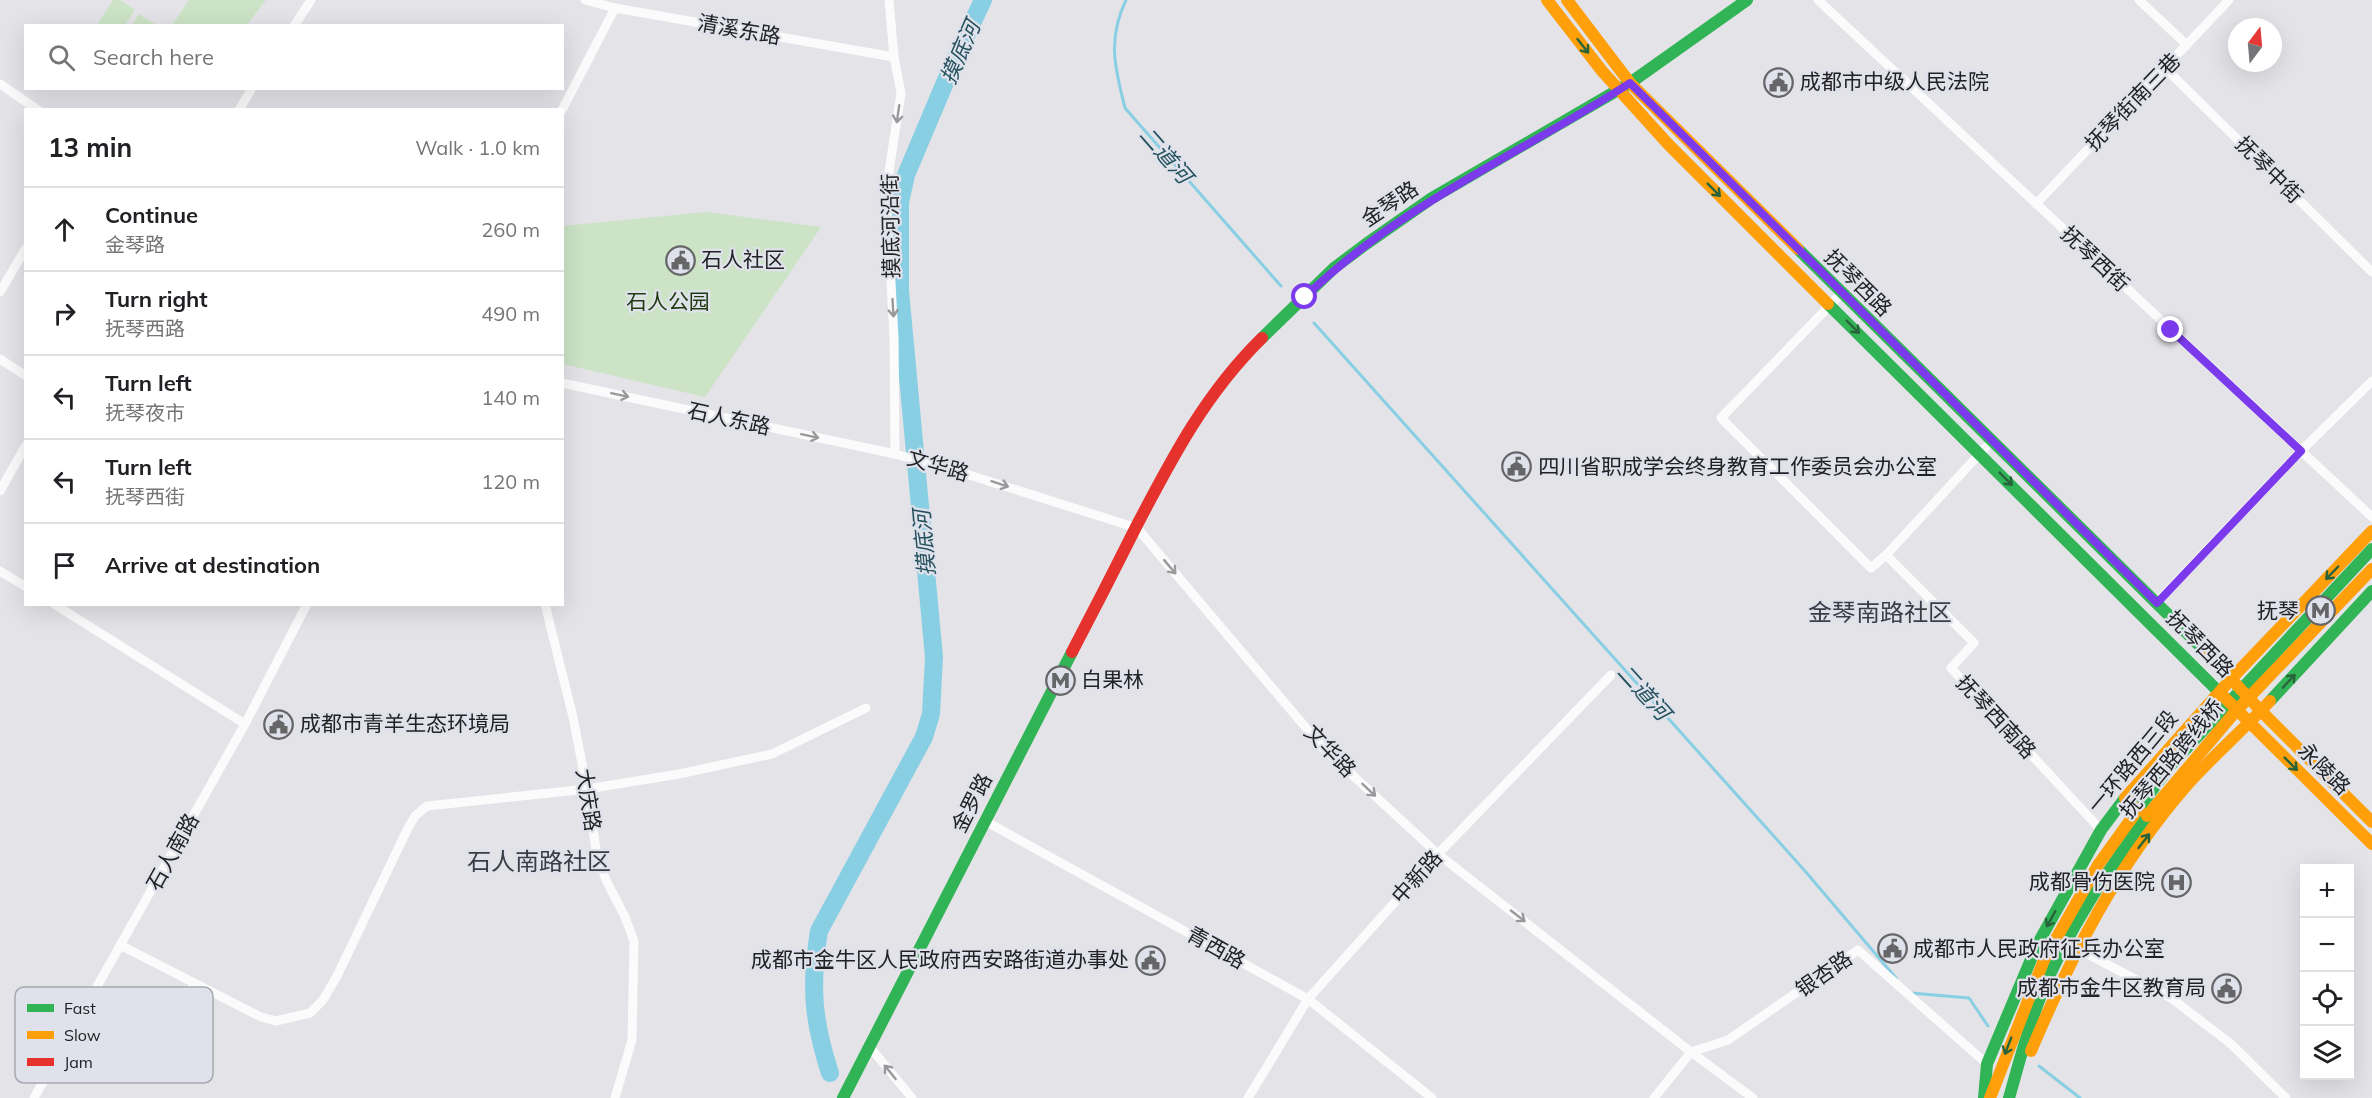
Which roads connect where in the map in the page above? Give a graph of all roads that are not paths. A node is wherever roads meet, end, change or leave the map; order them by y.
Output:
1 (311, 0) edge
2 (585, 0) edge
3 (889, 0) edge
4 (1546, 0) edge
5 (1567, 0) edge
6 (1747, 0) edge
7 (1818, 0) edge
8 (2139, 0) edge
9 (2229, 0) edge
10 (615, 8) junction
11 (295, 24) edge
12 (2187, 45) junction
13 (894, 57) junction
14 (2165, 68) junction
15 (0, 84) edge
16 (1624, 86) junction
17 (251, 90) edge
18 (35, 108) edge
19 (239, 108) edge
20 (563, 108) edge
21 (2036, 204) junction
22 (24, 251) edge
23 (2372, 272) edge
24 (0, 292) edge
25 (1833, 301) junction
26 (0, 359) edge
27 (24, 375) edge
28 (2372, 381) edge
29 (564, 383) edge
30 (24, 449) edge
31 (1983, 450) junction
32 (2301, 451) junction
33 (896, 454) junction
34 (0, 491) edge
35 (2372, 517) edge
36 (1137, 528) junction
37 (2372, 531) edge
38 (2372, 549) edge
39 (1886, 555) junction
40 (2372, 568) edge
41 (0, 571) edge
42 (24, 586) edge
43 (2372, 591) edge
44 (2157, 603) junction
45 (57, 606) edge
46 (306, 606) edge
47 (545, 606) edge
48 (1611, 675) dead end
49 (2231, 679) junction
50 (2220, 692) junction
51 (866, 708) dead end
52 (2261, 711) junction
53 (2250, 722) junction
54 (245, 724) junction
55 (587, 789) junction
56 (985, 821) junction
57 (2372, 822) edge
58 (2101, 830) junction
59 (2372, 844) edge
60 (1438, 854) junction
61 (120, 945) junction
62 (2078, 949) junction
63 (194, 984) junction
64 (97, 987) edge
65 (192, 987) edge
66 (200, 987) edge
67 (213, 993) edge
68 (2033, 998) junction
69 (1308, 999) junction
70 (869, 1046) junction
71 (1691, 1052) junction
72 (1987, 1064) junction
73 (43, 1083) edge
74 (34, 1098) edge
75 (615, 1098) edge
76 (843, 1098) edge
77 (912, 1098) edge
78 (1248, 1098) edge
79 (1432, 1098) edge
80 (1654, 1098) edge
81 (1753, 1098) edge
82 (1984, 1098) edge
83 (1990, 1098) edge
84 (2011, 1098) edge
85 (2286, 1098) edge

1 - 11 street
2 - 10 street, 清溪东路
3 - 13 street, 摸底河沿街
4 -> 16 main road, 抚琴西路
5 - 16 main road, 抚琴西路
6 - 16 main road, 金琴路
7 - 21 street, 抚琴西街
8 - 12 street
9 - 12 street, 抚琴街南三巷
10 - 13 street, 清溪东路
10 - 20 street
12 - 14 street, 抚琴街南三巷
13 -> 33 street, 摸底河沿街
14 - 21 street, 抚琴街南三巷
14 - 23 street, 抚琴中街
15 - 18 street
16 -> 25 main road, 抚琴西路
16 - 36 main road, 金琴路
16 - 44 main road, 抚琴西路
17 - 19 street
21 - 32 street, 抚琴西街
22 - 24 street
25 -> 31 main road, 抚琴西路
25 - 39 street
26 - 27 street
28 - 32 street
29 -> 33 street, 石人东路
30 - 34 street
31 - 39 street
31 -> 50 main road, 抚琴西路
32 - 35 street, 抚琴西街
32 - 44 street
33 -> 36 street, 文华路
36 - 56 main road, 金罗路
36 -> 60 street, 文华路
37 -> 49 main road, 一环路西三段
38 - 68 main road, 抚琴西路跨线桥
39 - 58 street, 抚琴西南路
40 - 68 main road, 抚琴西路跨线桥
41 - 42 street
52 -> 43 main road
44 - 49 main road, 抚琴西路
45 - 54 street
46 - 54 street, 石人南路
47 - 55 street, 大庆路
48 - 60 street, 中新路
49 - 50 main road, 一环路西三段
49 - 52 main road, 抚琴西路
50 - 53 main road, 抚琴西路
50 - 58 main road, 一环路西三段
51 - 55 street
52 - 53 main road
52 - 57 main road, 永陵路
53 -> 59 main road, 永陵路
62 -> 53 main road
54 - 61 street, 石人南路
55 - 67 street
55 - 75 street, 大庆路
56 - 69 street, 青西路
56 - 70 main road, 金罗路
58 -> 72 main road, 一环路西三段
60 - 69 street, 中新路
60 -> 71 street, 文华路
61 - 63 street
61 - 64 street, 石人南路
62 - 84 main road
62 - 85 street
63 - 65 street
63 - 66 street
68 -> 83 main road
68 - 84 main road
69 - 78 street, 中新路
69 - 79 street, 青西路
70 - 76 main road, 金罗路
77 -> 70 street
71 - 72 street, 银杏路
71 - 80 street
71 - 81 street, 文华路
72 - 82 main road, 一环路西三段
73 - 74 street, 石人南路

